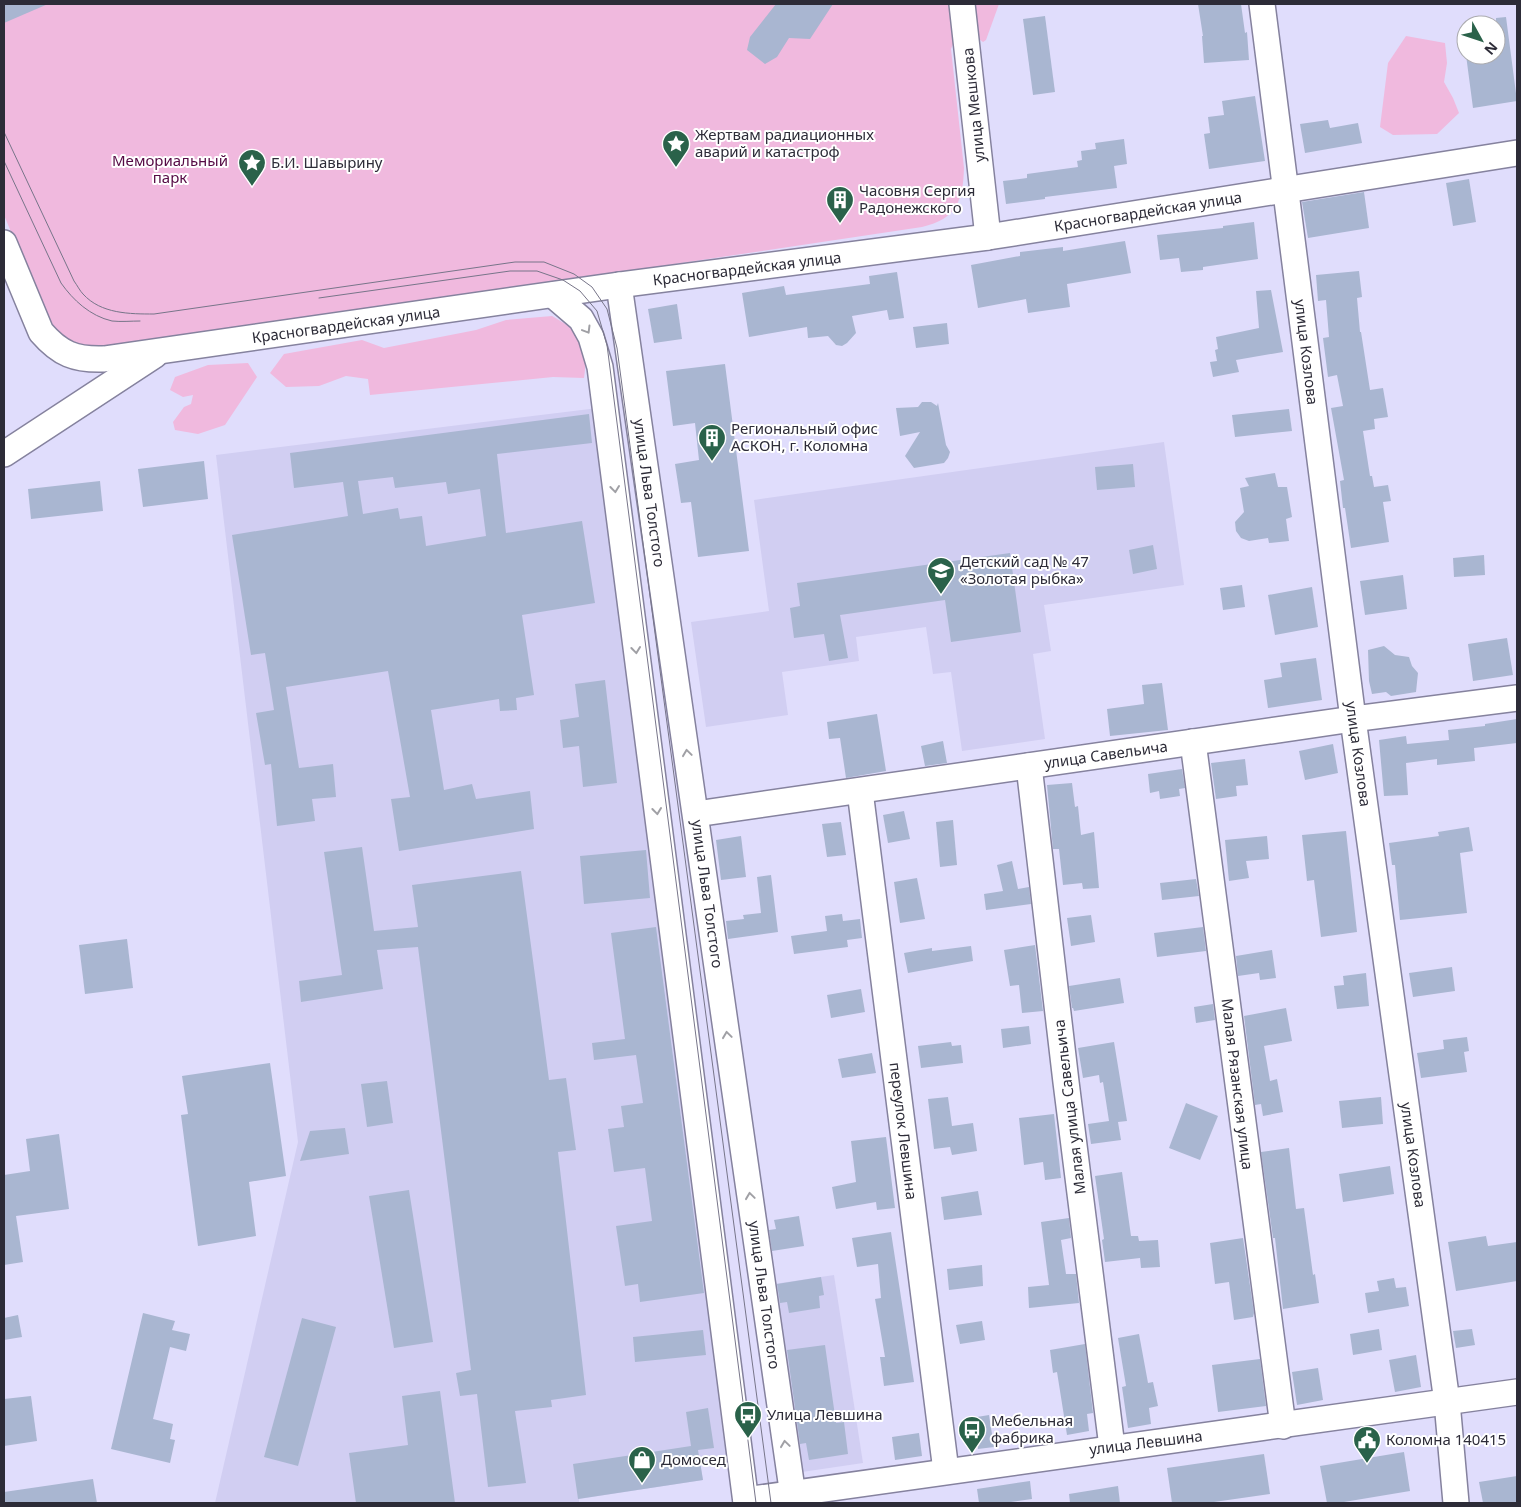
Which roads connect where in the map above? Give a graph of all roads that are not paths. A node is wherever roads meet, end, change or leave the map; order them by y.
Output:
1 (962, 4) edge
2 (1262, 4) edge
3 (1517, 153) edge
4 (1285, 190) junction
5 (988, 237) junction
6 (4, 243) edge
7 (619, 285) junction
8 (553, 295) junction
9 (160, 352) junction
10 (4, 454) edge
11 (1517, 698) edge
12 (1353, 719) junction
13 (1193, 742) junction
14 (1029, 766) junction
15 (860, 791) junction
16 (696, 814) junction
17 (1517, 1392) edge
18 (1447, 1402) junction
19 (1283, 1426) junction
20 (1112, 1447) junction
21 (946, 1471) junction
22 (793, 1498) edge
23 (746, 1501) edge
24 (1456, 1503) edge

1 - 5 street, улица Мешкова
2 - 4 street, улица Козлова
3 - 4 street, Красногвардейская улица
4 - 5 street, Красногвардейская улица
4 - 12 street, улица Козлова
5 - 7 street, Красногвардейская улица
6 - 9 street
7 - 8 street, Красногвардейская улица
16 -> 7 street, улица Льва Толстого
8 - 9 street, Красногвардейская улица
8 -> 23 street
9 - 10 street, Красногвардейская улица
11 - 12 street, улица Савельича
12 - 13 street, улица Савельича
12 - 18 street, улица Козлова
13 - 14 street, улица Савельича
13 - 19 street, Малая Рязанская улица
14 - 15 street, улица Савельича
14 - 20 street, Малая улица Савельича
15 - 16 street, улица Савельича
15 - 21 street, переулок Левшина
22 -> 16 street, улица Льва Толстого
17 - 18 street, улица Левшина
18 - 19 street, улица Левшина
18 - 24 street, улица Козлова
19 - 20 street, улица Левшина
20 - 21 street, улица Левшина
21 - 22 street, улица Левшина
22 - 23 street, улица Левшина

